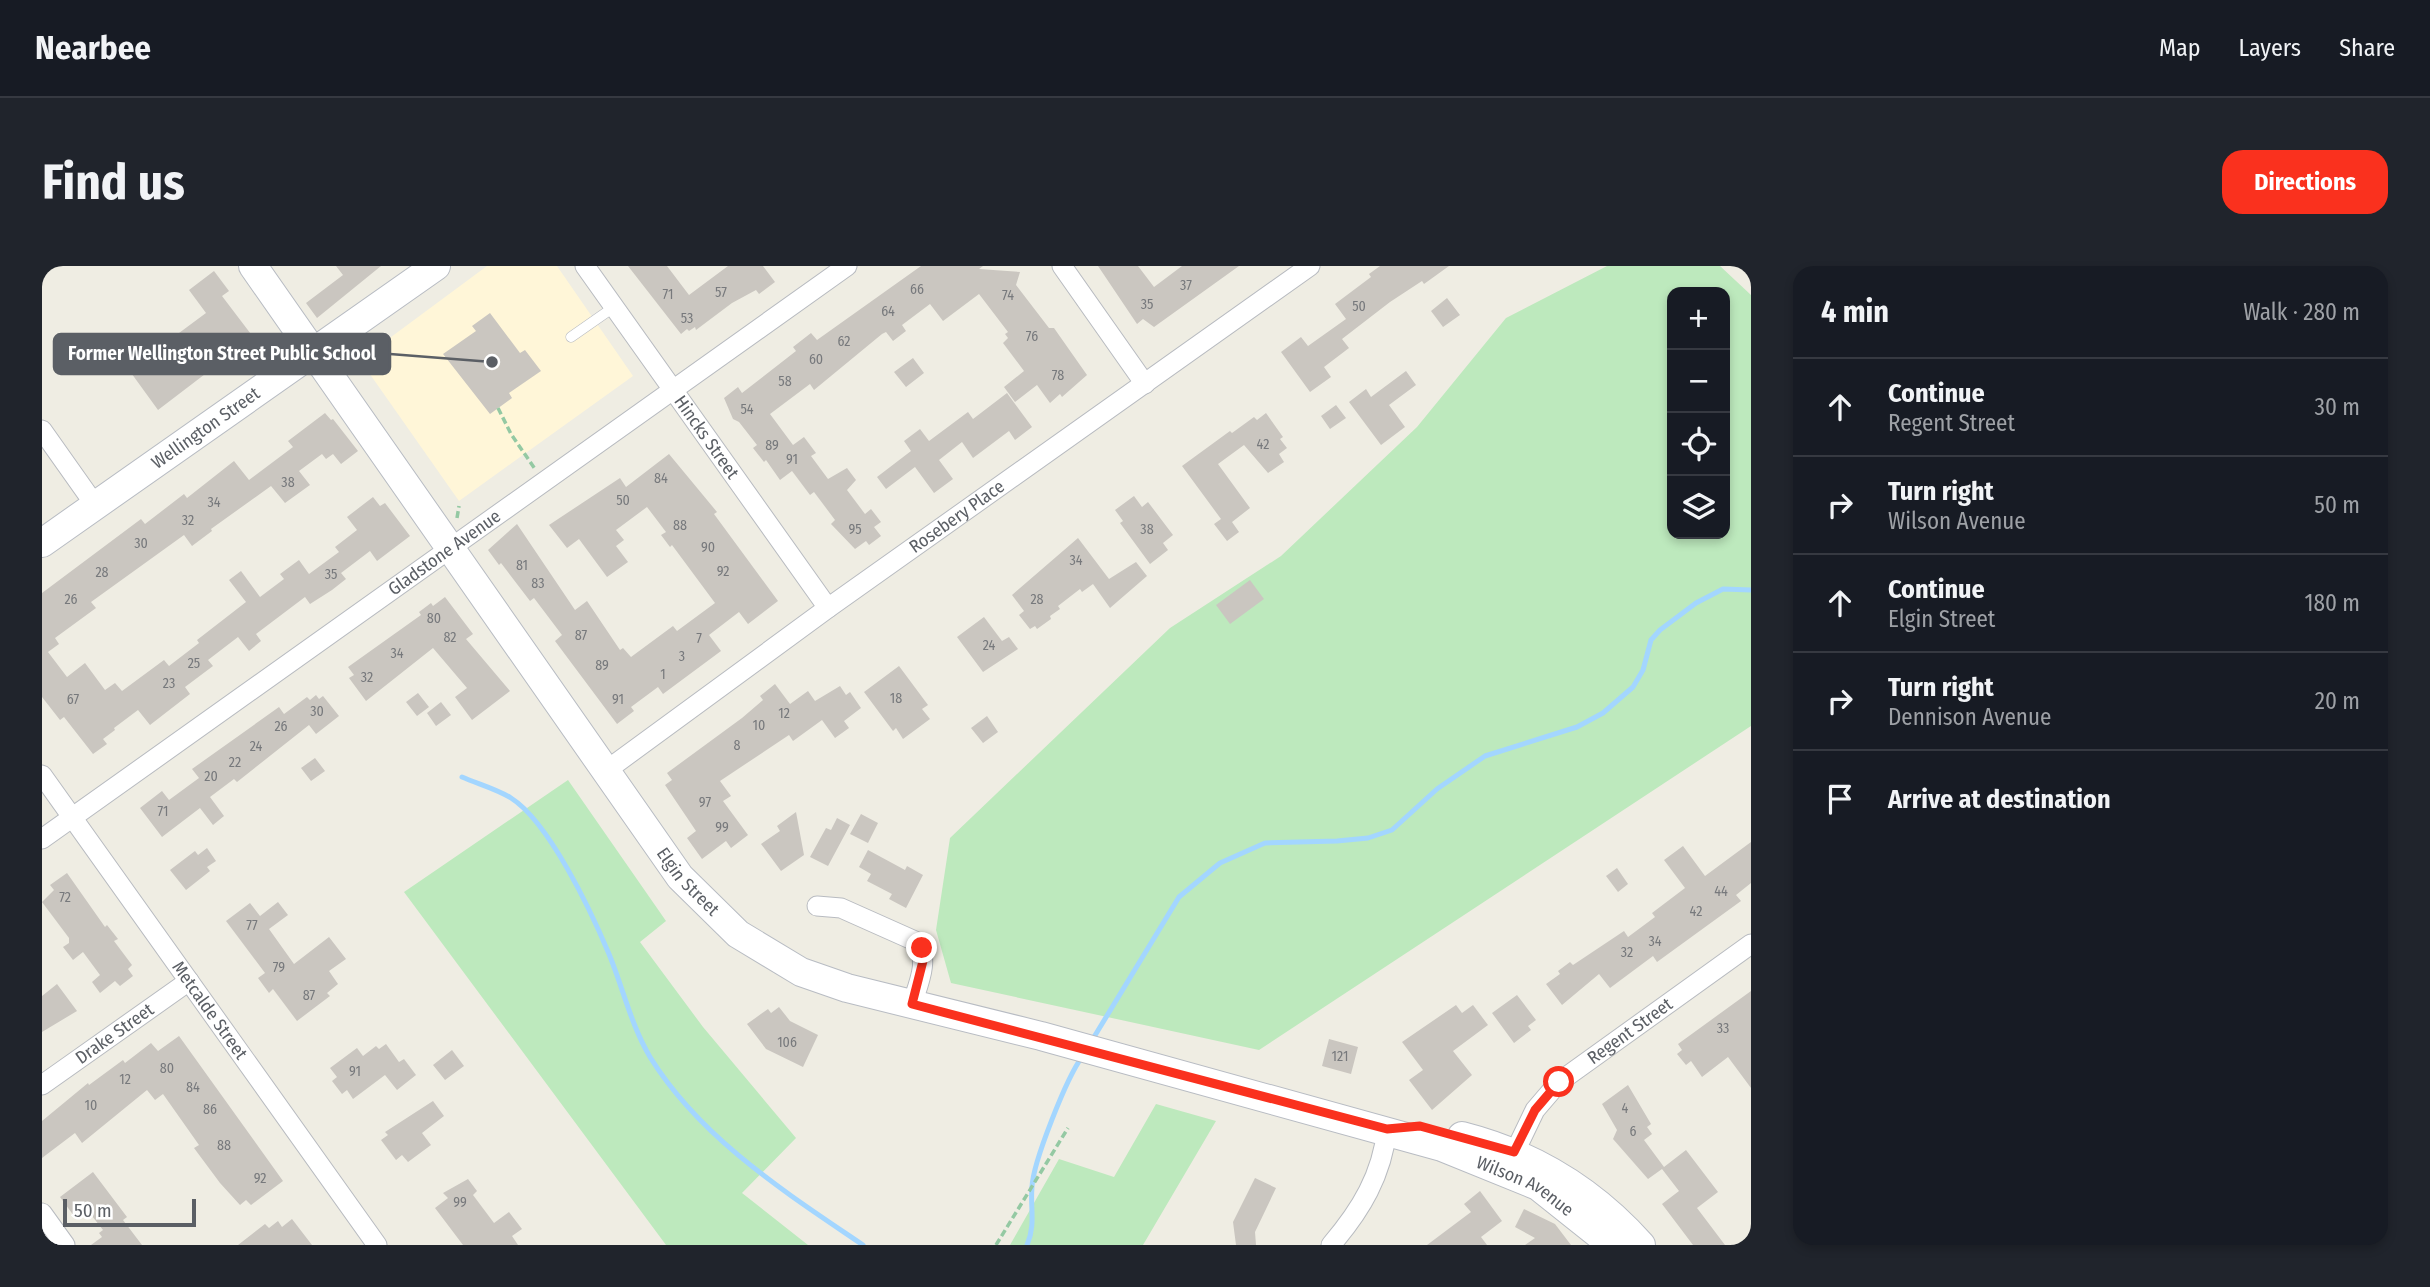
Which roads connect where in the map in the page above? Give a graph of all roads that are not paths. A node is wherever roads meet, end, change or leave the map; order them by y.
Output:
1 (253, 266) edge
2 (436, 266) edge
3 (585, 266) edge
4 (847, 266) edge
5 (1062, 266) edge
6 (1310, 266) edge
7 (614, 307) junction
8 (571, 337) dead end
9 (314, 350) junction
10 (1145, 384) junction
11 (674, 390) junction
12 (42, 430) edge
13 (95, 505) junction
14 (454, 534) junction
15 (42, 542) edge
16 (828, 608) junction
17 (607, 769) junction
18 (42, 775) edge
19 (72, 818) junction
20 (42, 839) edge
21 (817, 906) dead end
22 (1751, 944) edge
23 (189, 981) junction
24 (912, 1004) junction
25 (42, 1085) edge
26 (1387, 1129) junction
27 (1510, 1162) junction
28 (42, 1213) edge
29 (65, 1245) edge
30 (377, 1245) edge
31 (1331, 1245) edge
32 (1612, 1245) edge
33 (1641, 1245) edge

1 - 9 street, Elgin Street
2 - 9 street, Wellington Street
3 - 7 street, Hincks Street
4 - 11 street, Gladstone Avenue
5 - 10 street
6 - 10 street, Rosebery Place
7 - 8 lane
7 - 11 street, Hincks Street
9 - 13 street, Wellington Street
9 - 14 street, Elgin Street
10 - 16 street, Rosebery Place
11 - 14 street, Gladstone Avenue
11 - 16 street, Hincks Street
12 - 13 street
13 - 15 street, Wellington Street
14 - 17 street, Elgin Street
14 - 19 street, Gladstone Avenue
16 - 17 street, Rosebery Place
17 - 24 street, Elgin Street
18 - 19 street, Metcalde Street
19 - 20 street, Gladstone Avenue
19 - 23 street, Metcalde Street
21 - 24 street
22 - 27 street, Regent Street
23 - 25 street, Drake Street
23 - 30 street, Metcalde Street
24 - 26 street, Elgin Street
26 - 27 street, Wilson Avenue
26 - 31 street
27 - 32 street, Wilson Avenue
27 - 33 street, Wilson Avenue
28 - 29 street

